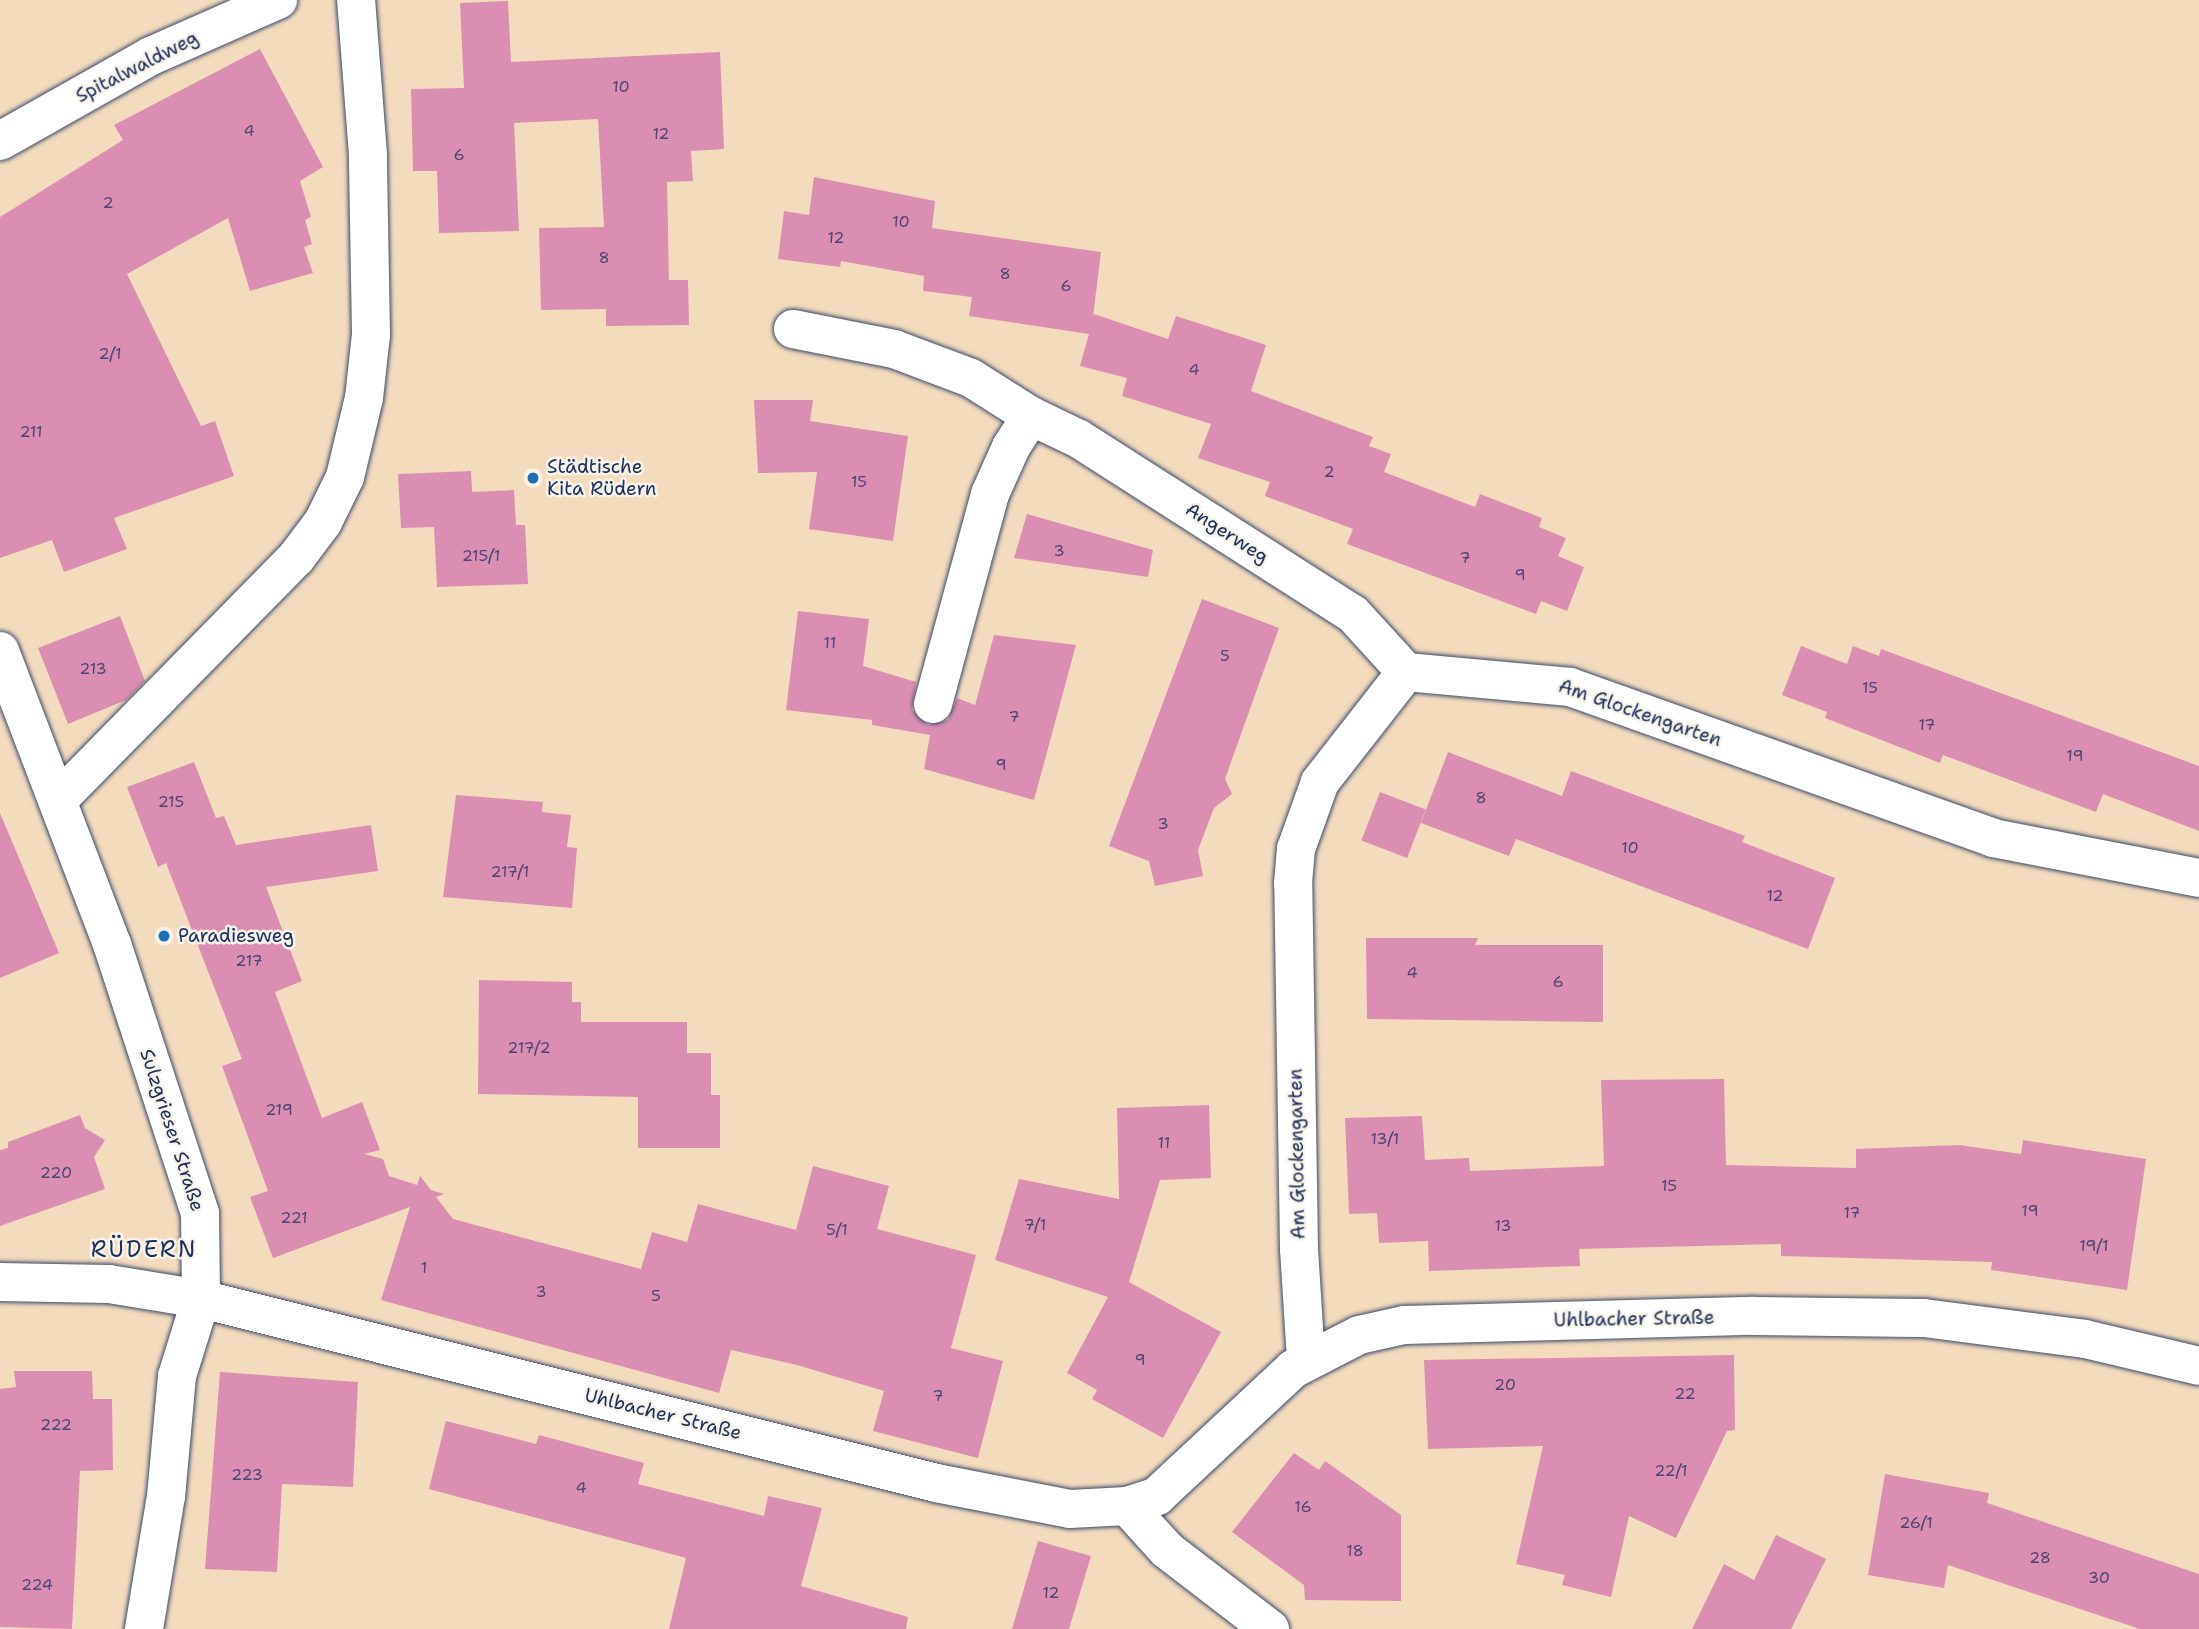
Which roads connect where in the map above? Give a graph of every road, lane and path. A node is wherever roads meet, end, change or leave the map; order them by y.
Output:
1 (278, 0) edge
2 (356, 0) edge
3 (0, 141) edge
4 (793, 329) dead end
5 (1031, 416) junction
6 (0, 651) edge
7 (1406, 672) junction
8 (933, 705) dead end
9 (59, 799) junction
10 (2199, 878) edge
11 (0, 1282) edge
12 (201, 1299) junction
13 (1306, 1360) junction
14 (2199, 1366) edge
15 (1127, 1506) junction
16 (144, 1629) edge
17 (1270, 1629) edge

1 - 3 street, Spitalwaldweg
2 - 9 street
4 - 5 street, Angerweg
5 - 7 street, Angerweg
5 - 8 street
6 - 9 street, Sulzgrieser Straße
7 - 10 street, Am Glockengarten
7 - 13 street, Am Glockengarten
9 - 12 street, Sulzgrieser Straße
11 - 12 street, Uhlbacher Straße
12 - 15 street, Uhlbacher Straße
12 - 16 street, Sulzgrieser Straße
13 - 14 street, Uhlbacher Straße
13 - 15 street, Uhlbacher Straße
15 - 17 street

